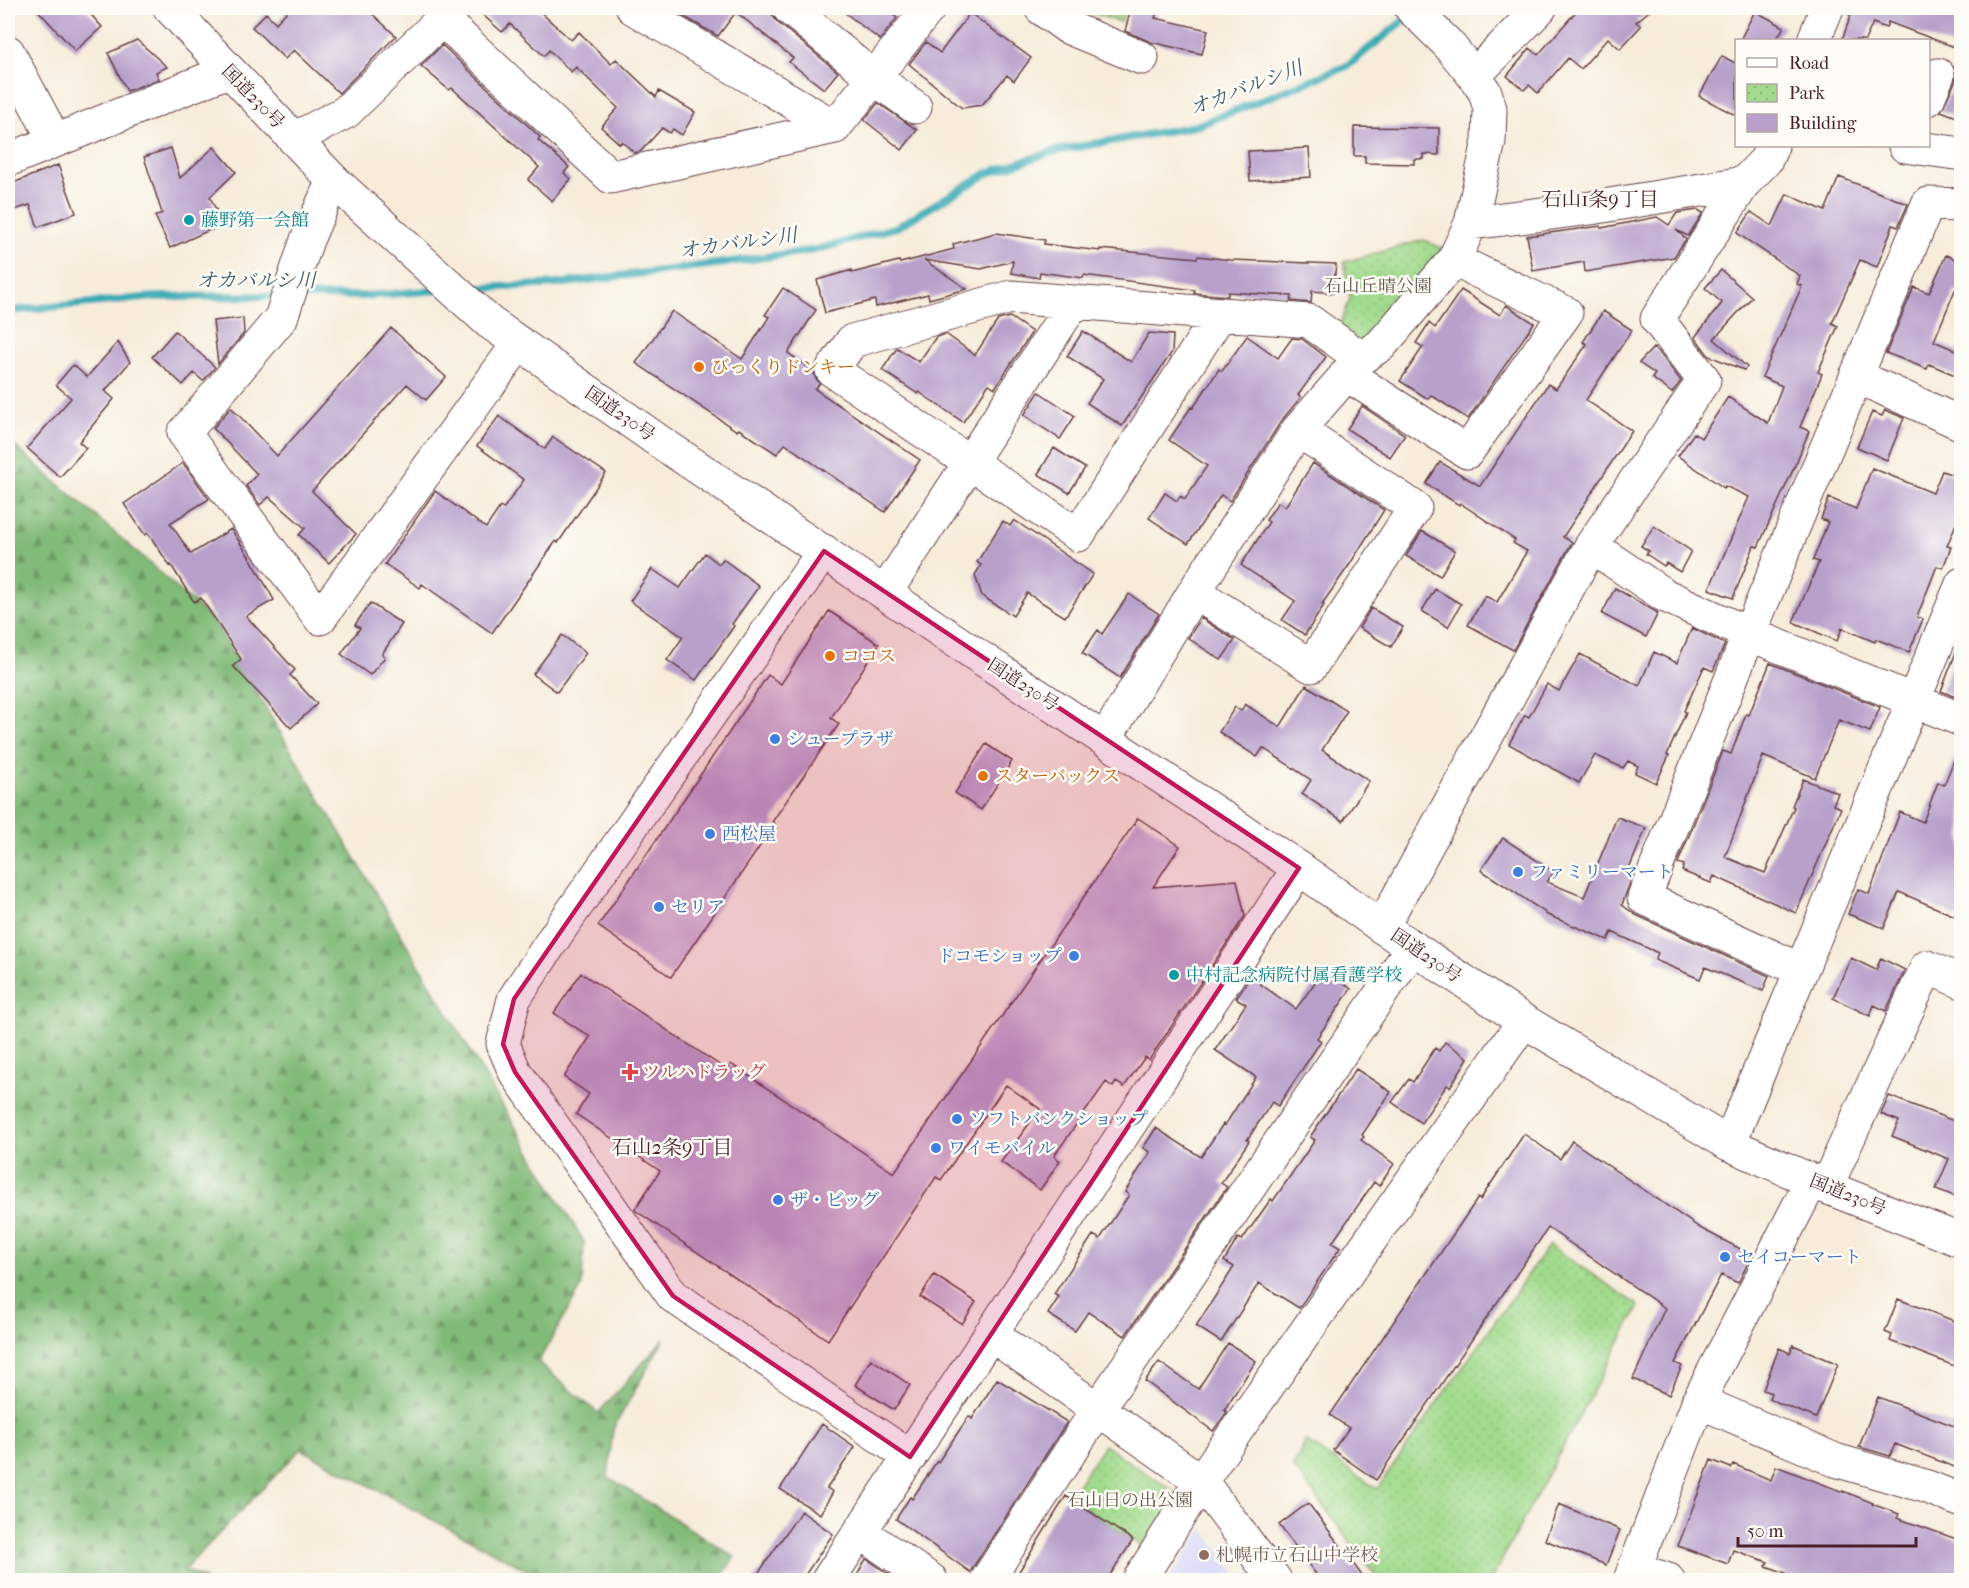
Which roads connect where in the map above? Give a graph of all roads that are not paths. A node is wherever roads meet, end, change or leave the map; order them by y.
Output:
1 (170, 8) edge
2 (633, 8) edge
3 (789, 8) edge
4 (929, 8) edge
5 (1041, 8) edge
6 (1411, 8) edge
7 (1539, 8) edge
8 (1827, 8) edge
9 (449, 14) edge
10 (1814, 39) edge
11 (8, 52) edge
12 (1142, 58) dead end
13 (228, 71) junction
14 (1474, 76) junction
15 (874, 78) junction
16 (915, 107) dead end
17 (835, 127) junction
18 (294, 139) junction
19 (55, 141) junction
20 (1772, 147) edge
21 (1912, 147) edge
22 (1962, 154) edge
23 (8, 160) edge
24 (333, 180) junction
25 (1744, 183) junction
26 (1962, 205) edge
27 (1471, 223) junction
28 (1454, 260) junction
29 (1074, 302) junction
30 (1220, 314) junction
31 (519, 343) junction
32 (1353, 366) junction
33 (1856, 376) junction
34 (1962, 424) edge
35 (1298, 430) junction
36 (971, 463) junction
37 (1591, 546) junction
38 (824, 551) junction
39 (1962, 584) edge
40 (1194, 592) junction
41 (885, 593) junction
42 (1749, 634) junction
43 (1913, 700) junction
44 (1962, 720) edge
45 (1105, 739) junction
46 (1299, 868) junction
47 (1383, 927) junction
48 (1413, 947) junction
49 (1801, 970) junction
50 (1962, 982) edge
51 (1524, 1021) junction
52 (1729, 1144) junction
53 (1819, 1184) junction
54 (1962, 1241) edge
55 (990, 1335) junction
56 (1698, 1401) junction
57 (1098, 1409) junction
58 (910, 1457) junction
59 (1202, 1481) junction
60 (1962, 1501) edge
61 (860, 1532) junction
62 (1632, 1575) edge
63 (828, 1581) edge
64 (931, 1581) edge
65 (987, 1581) edge
66 (1139, 1581) edge
67 (1275, 1581) edge
68 (1668, 1581) edge

1 - 13 main road, 国道230号
2 - 17 main road
3 - 15 main road
4 - 15 main road
5 - 12 main road
6 - 14 main road
7 - 14 main road
8 - 10 main road
9 - 17 main road
9 - 18 main road
11 - 19 main road
13 - 18 main road, 国道230号
13 - 19 main road
14 - 27 main road
15 - 16 main road
15 - 17 main road
18 - 24 main road, 国道230号
19 - 23 main road
20 - 25 main road
21 - 22 main road
24 - 31 main road, 国道230号
24 - 31 main road
25 - 27 main road
25 - 37 main road
26 - 33 main road
27 - 28 main road
28 - 32 main road
28 - 32 main road
29 - 30 main road
29 - 36 main road
29 - 36 main road
30 - 32 main road
30 - 36 main road
31 - 38 main road, 国道230号
32 - 35 main road
33 - 34 main road
33 - 42 main road
35 - 40 main road
35 - 40 main road
36 - 41 main road
37 - 42 main road
37 - 47 main road
38 - 41 main road, 国道230号
38 - 58 main road
39 - 43 main road
40 - 45 main road
41 - 45 main road, 国道230号
42 - 43 main road
42 - 49 main road
43 - 44 main road
43 - 49 main road
45 - 46 main road, 国道230号
46 - 47 main road, 国道230号
46 - 55 main road
47 - 48 main road, 国道230号
48 - 51 main road, 国道230号
48 - 57 main road
49 - 52 main road
50 - 53 main road
51 - 52 main road, 国道230号
51 - 59 main road
52 - 53 main road, 国道230号
53 - 54 main road, 国道230号
53 - 56 main road
55 - 57 main road
55 - 58 main road
56 - 60 main road
56 - 62 main road
57 - 59 main road
57 - 65 main road
58 - 61 main road
59 - 66 main road
59 - 67 main road
61 - 63 main road
61 - 64 main road
62 - 68 main road

